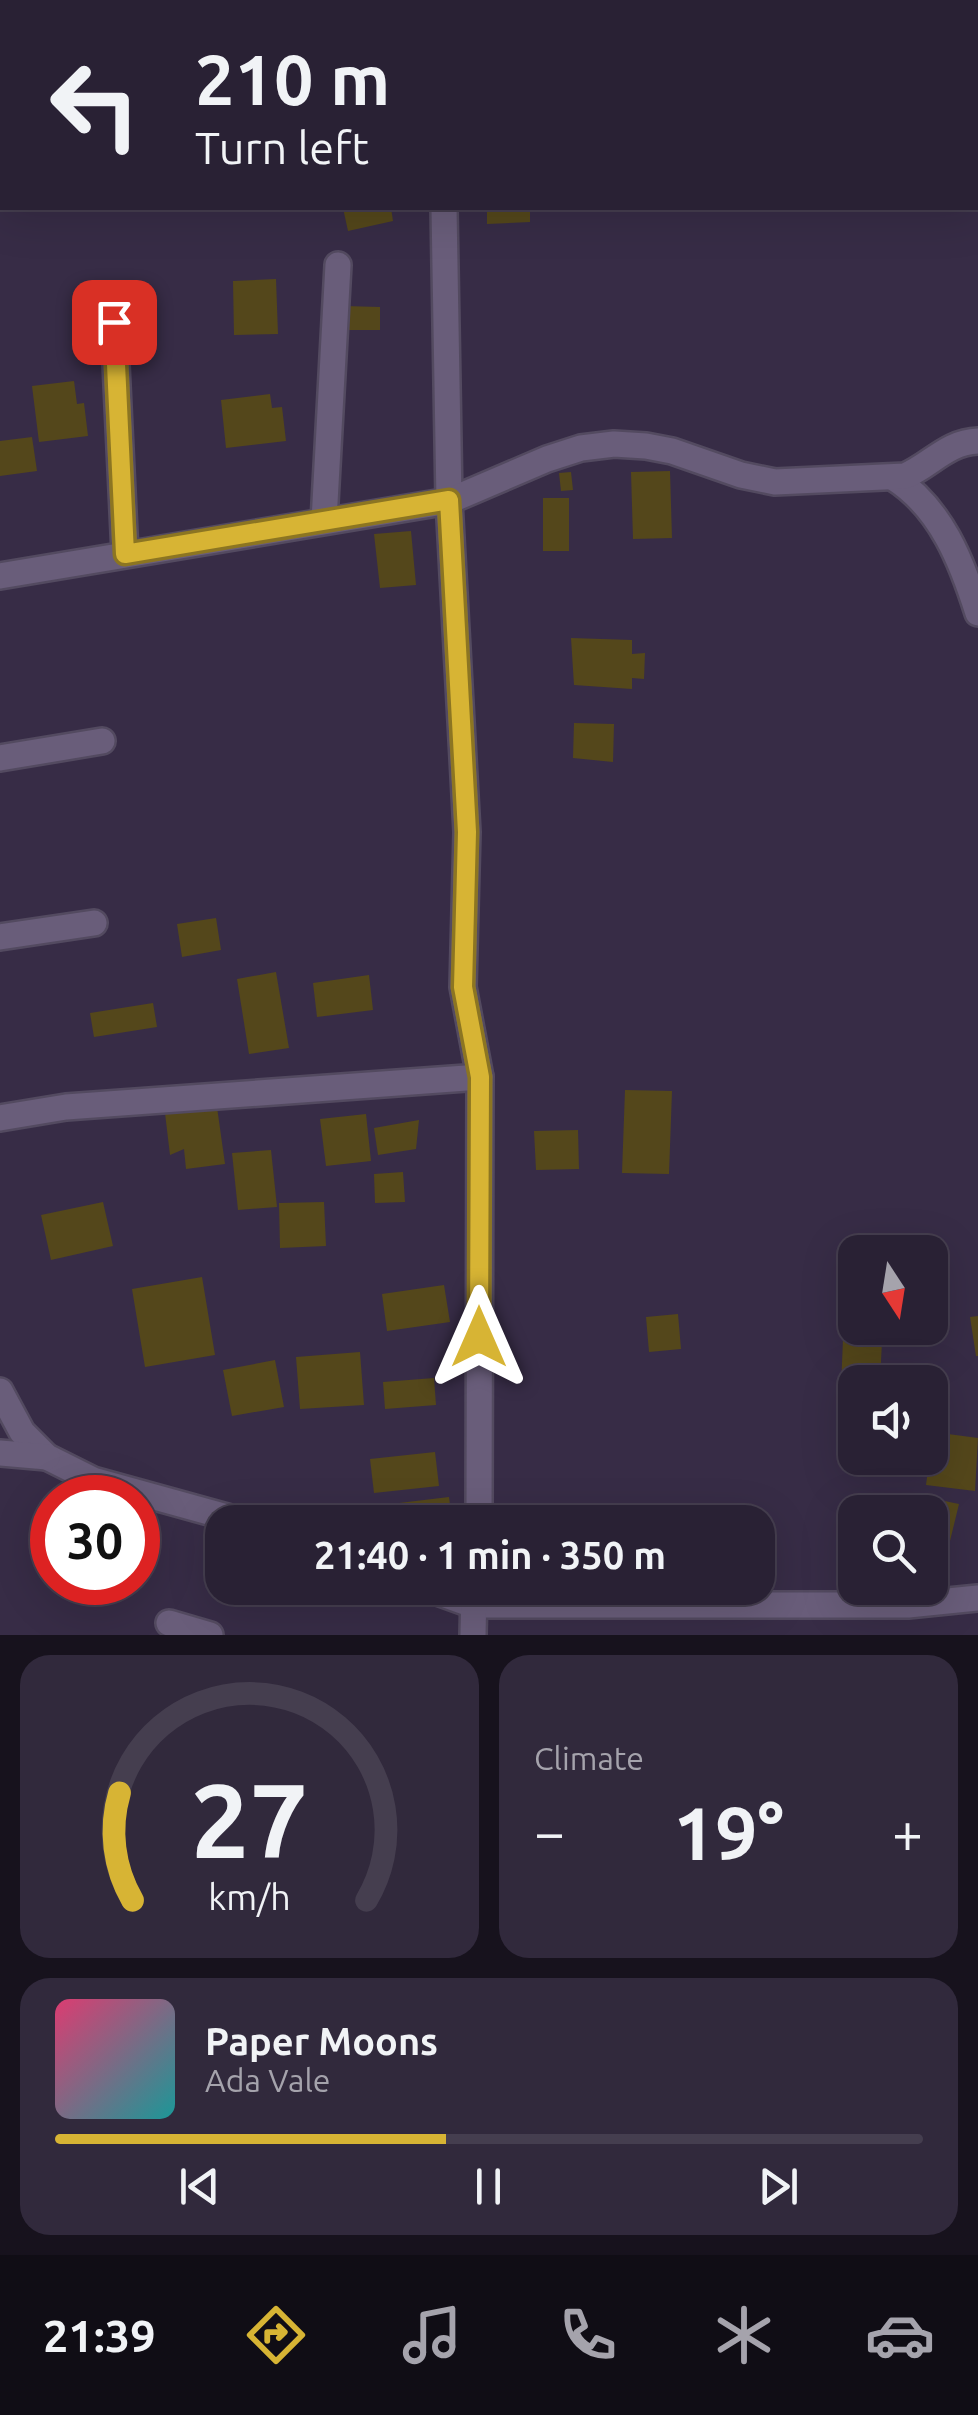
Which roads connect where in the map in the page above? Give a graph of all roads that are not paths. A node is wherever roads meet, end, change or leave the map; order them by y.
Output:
1 (444, 210) edge
2 (338, 265) dead end
3 (114, 322) dead end
4 (978, 442) edge
5 (894, 478) junction
6 (449, 500) junction
7 (324, 521) junction
8 (125, 554) junction
9 (0, 576) edge
10 (978, 613) edge
11 (102, 741) dead end
12 (0, 758) edge
13 (94, 923) dead end
14 (0, 937) edge
15 (480, 1077) junction
16 (0, 1118) edge
17 (0, 1391) edge
18 (0, 1453) edge
19 (47, 1457) junction
20 (479, 1505) edge
21 (205, 1511) edge
22 (978, 1598) edge
23 (775, 1602) edge
24 (474, 1605) edge
25 (169, 1624) dead end
26 (210, 1635) edge
27 (473, 1635) edge

1 - 6 street
2 - 7 street
3 - 8 street
4 - 5 street
5 - 6 street
5 - 10 street
6 - 7 street
6 - 15 street
7 - 8 street
8 - 9 street
11 - 12 street
13 - 14 street
15 - 16 street
15 - 20 street
17 - 19 street
18 - 19 street
19 - 21 street
22 - 23 street
24 - 27 street
25 - 26 street

